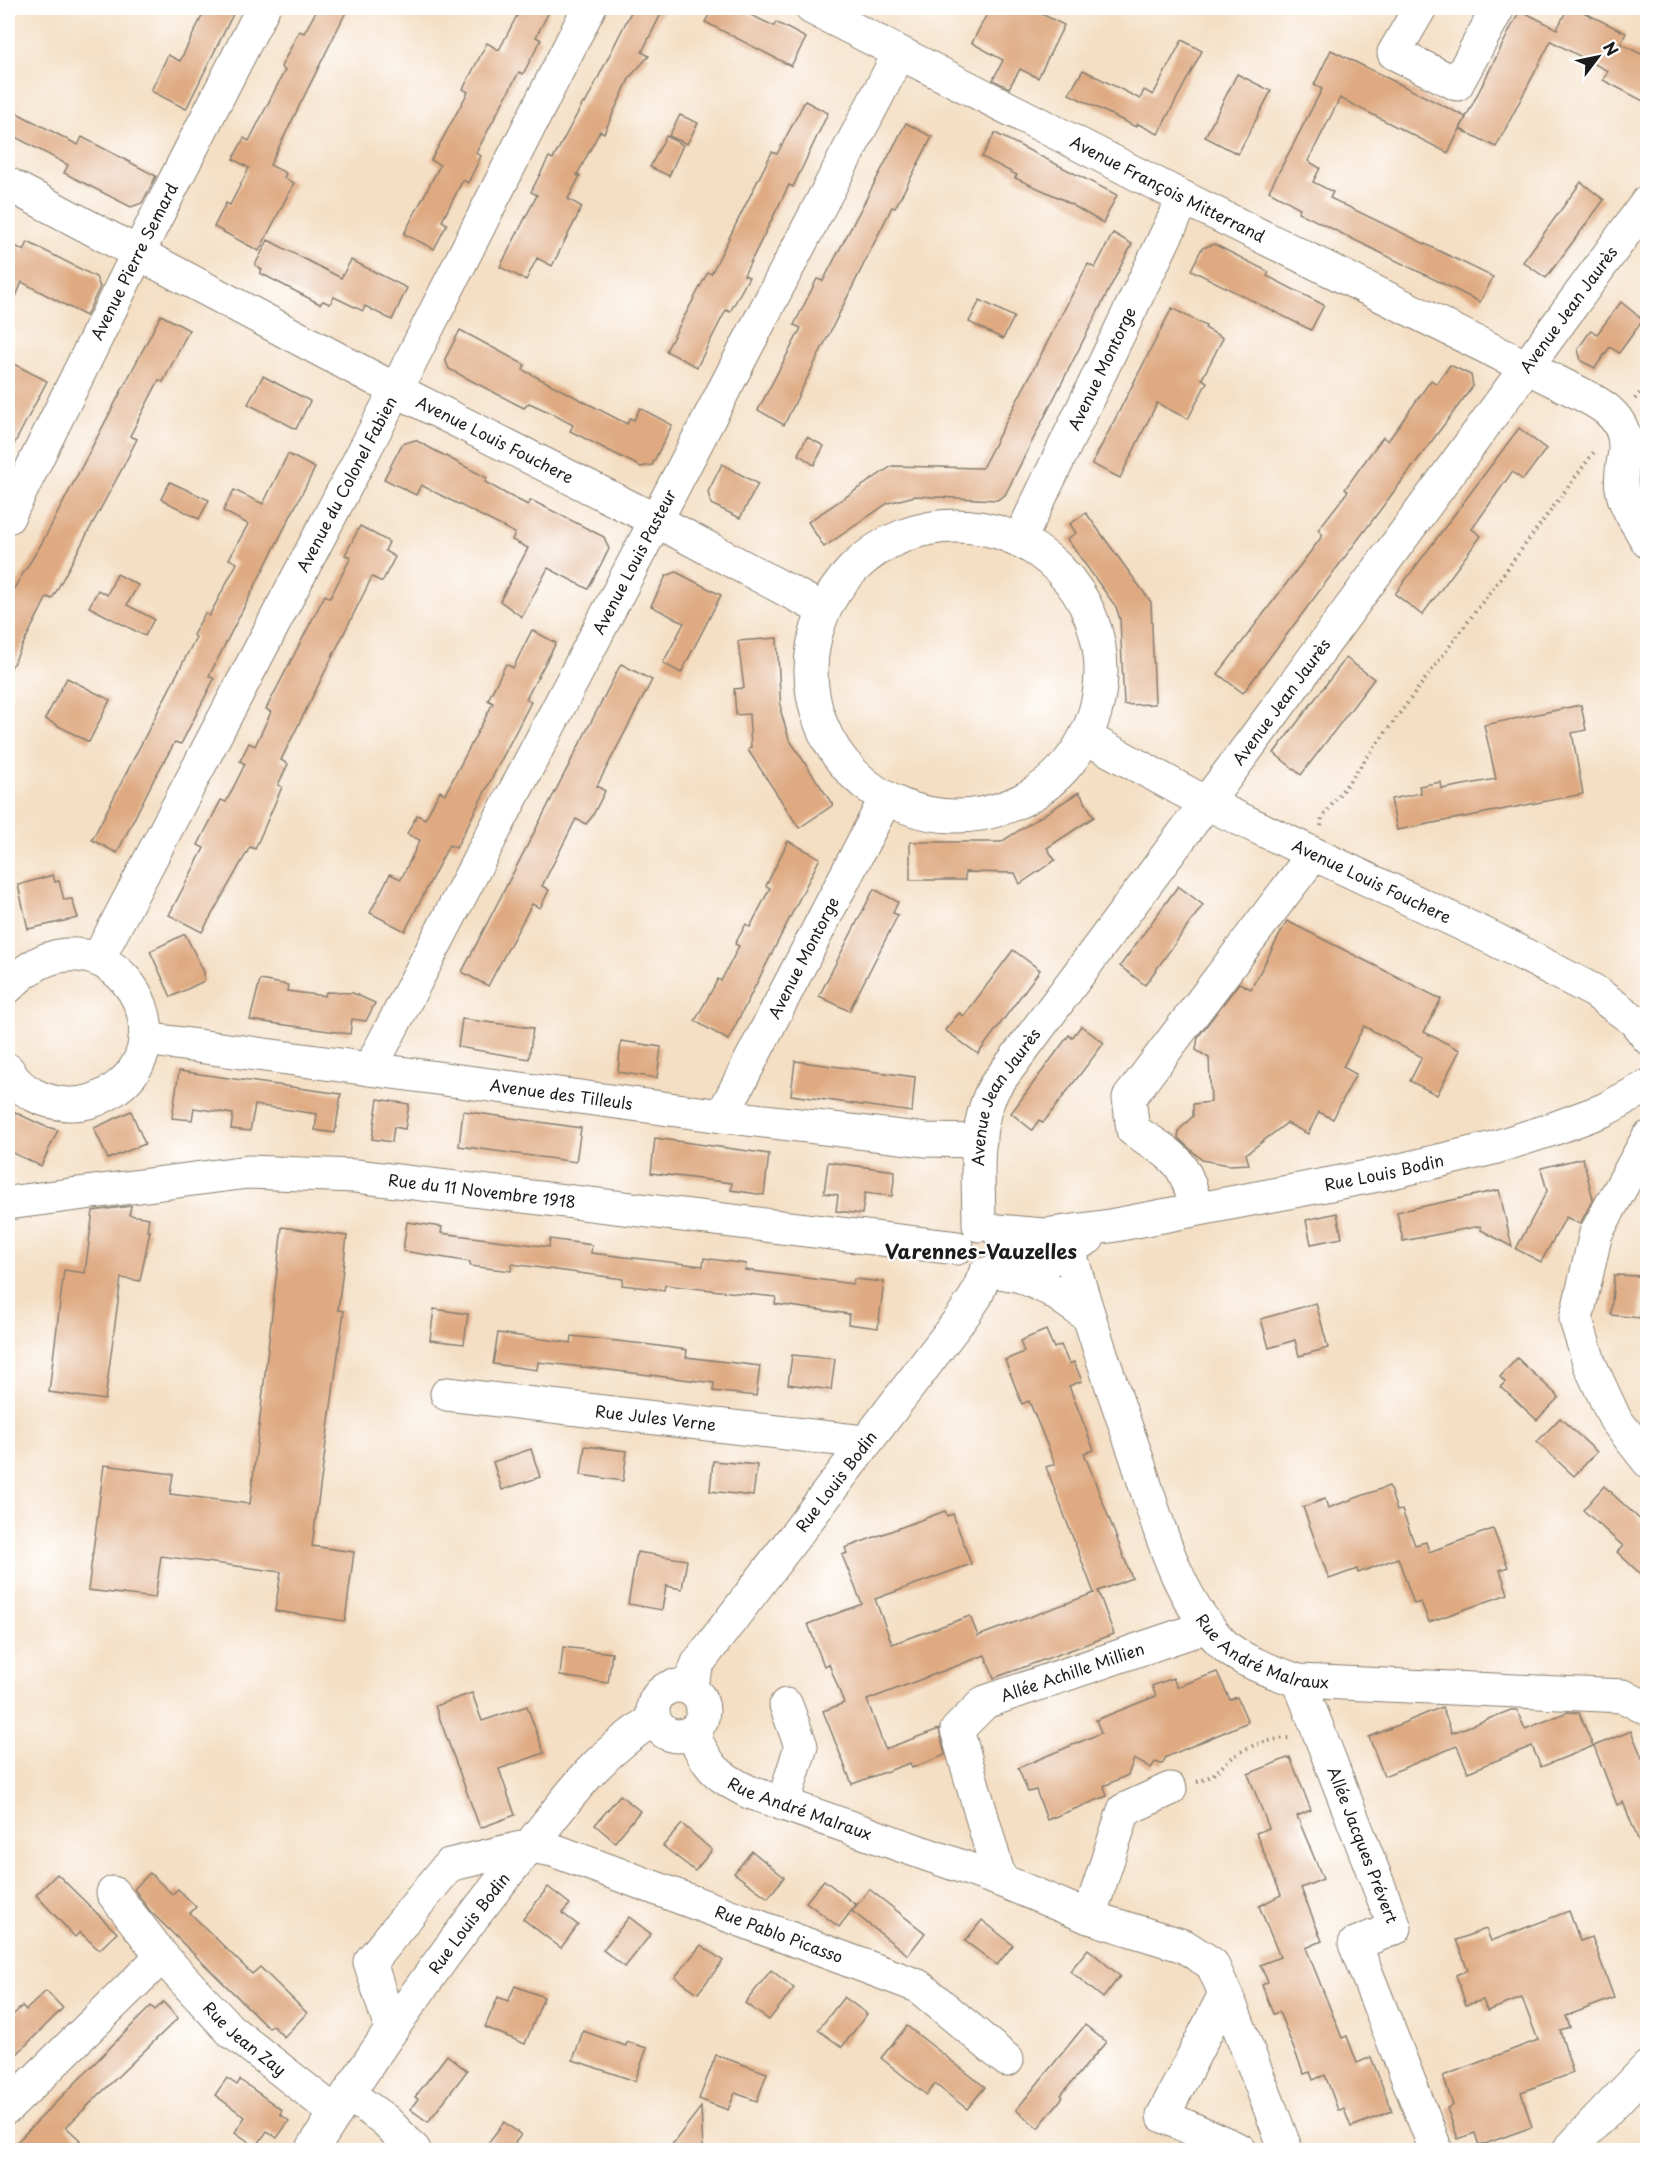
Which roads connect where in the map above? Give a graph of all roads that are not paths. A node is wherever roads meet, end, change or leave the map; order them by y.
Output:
1 (263, 8) edge
2 (589, 8) edge
3 (812, 8) edge
4 (1420, 8) edge
5 (1498, 8) edge
6 (899, 54) junction
7 (8, 184) edge
8 (1184, 198) junction
9 (1647, 201) edge
10 (138, 253) junction
11 (1526, 368) junction
12 (396, 390) junction
13 (8, 517) edge
14 (657, 521) junction
15 (1020, 539) junction
16 (1647, 542) edge
17 (824, 610) junction
18 (1085, 737) junction
19 (886, 798) junction
20 (1206, 803) junction
21 (1313, 855) junction
22 (98, 959) junction
23 (8, 987) edge
24 (1647, 1038) edge
25 (145, 1039) junction
26 (1647, 1059) edge
27 (370, 1069) junction
28 (8, 1070) edge
29 (1647, 1080) edge
30 (1647, 1086) edge
31 (1604, 1110) junction
32 (722, 1116) junction
33 (980, 1141) junction
34 (1645, 1143) edge
35 (8, 1203) edge
36 (1196, 1209) junction
37 (1110, 1226) junction
38 (978, 1234) junction
39 (1068, 1249) junction
40 (1000, 1273) junction
41 (1088, 1316) junction
42 (447, 1394) dead end
43 (864, 1442) junction
44 (1647, 1461) edge
45 (1208, 1626) junction
46 (1299, 1682) junction
47 (688, 1689) junction
48 (786, 1705) dead end
49 (1647, 1709) edge
50 (654, 1719) junction
51 (692, 1732) junction
52 (1170, 1789) road end
53 (783, 1804) junction
54 (529, 1846) junction
55 (1000, 1880) junction
56 (113, 1893) dead end
57 (1089, 1917) junction
58 (162, 1956) junction
59 (1225, 1994) junction
60 (391, 2029) junction
61 (1007, 2060) dead end
62 (1647, 2067) edge
63 (342, 2103) junction
64 (8, 2107) edge
65 (312, 2151) edge
66 (414, 2151) edge
67 (1240, 2151) edge
68 (1286, 2151) edge
69 (1436, 2151) edge
70 (1569, 2151) edge

1 - 10 street, Avenue Pierre Semard
2 - 12 street, Avenue du Colonel Fabien
3 - 6 street, Avenue François Mitterrand
4 - 5 street
6 - 8 street, Avenue François Mitterrand
6 - 14 street, Avenue Louis Pasteur
7 - 10 street, Avenue Louis Fouchere
8 - 11 street, Avenue François Mitterrand
8 - 15 street, Avenue Montorge
9 - 11 street, Avenue Jean Jaurès
10 - 12 street, Avenue Louis Fouchere
10 - 13 street, Avenue Pierre Semard
11 - 16 street, Avenue François Mitterrand
11 - 20 street, Avenue Jean Jaurès
12 - 14 street, Avenue Louis Fouchere
12 - 22 street, Avenue du Colonel Fabien
14 - 17 street, Avenue Louis Fouchere
14 - 27 street, Avenue Louis Pasteur
15 - 17 street
15 - 18 street
17 - 19 street
18 - 19 street
18 - 20 street, Avenue Louis Fouchere
19 - 32 street, Avenue Montorge
20 - 21 street, Avenue Louis Fouchere
20 - 33 street, Avenue Jean Jaurès
21 - 24 street, Avenue Louis Fouchere
21 - 36 street
22 - 23 street
22 - 25 street
25 - 27 street, Avenue des Tilleuls
25 - 28 street
26 - 29 street
27 - 32 street, Avenue des Tilleuls
30 - 31 street, Rue Louis Bodin
31 - 34 street
31 - 36 street, Rue Louis Bodin
32 - 33 street, Avenue des Tilleuls
33 - 38 street, Avenue Jean Jaurès
34 - 44 street
35 - 38 street, Rue du 11 Novembre 1918
36 - 37 street, Rue Louis Bodin
37 - 38 street, Rue Louis Bodin
37 - 39 street, Rue Louis Bodin
38 - 40 street, Avenue Jean Jaurès
38 - 40 street
39 - 40 street, Rue Louis Bodin
39 - 41 street, Rue André Malraux
40 - 41 street
40 - 43 street, Rue Louis Bodin
41 - 45 street, Rue André Malraux
42 - 43 street, Rue Jules Verne
43 - 47 street, Rue Louis Bodin
45 - 46 street, Rue André Malraux
45 - 55 street, Allée Achille Millien
46 - 49 street, Rue André Malraux
46 - 69 street, Allée Jacques Prévert
47 - 50 street
47 - 51 street
48 - 53 street
50 - 51 street
50 - 54 street, Rue Louis Bodin
51 - 53 street, Rue André Malraux
52 - 57 street
53 - 55 street, Rue André Malraux
54 - 60 street, Rue Louis Bodin
54 - 60 street
54 - 61 street, Rue Pablo Picasso
55 - 57 street, Rue André Malraux
56 - 58 street, Rue Jean Zay
57 - 59 street, Rue André Malraux
58 - 63 street, Rue Jean Zay
58 - 64 street
59 - 67 street
59 - 68 street, Rue André Malraux
60 - 63 street, Rue Louis Bodin
62 - 70 street
63 - 65 street, Rue Louis Bodin
63 - 66 street, Rue Jean Zay

